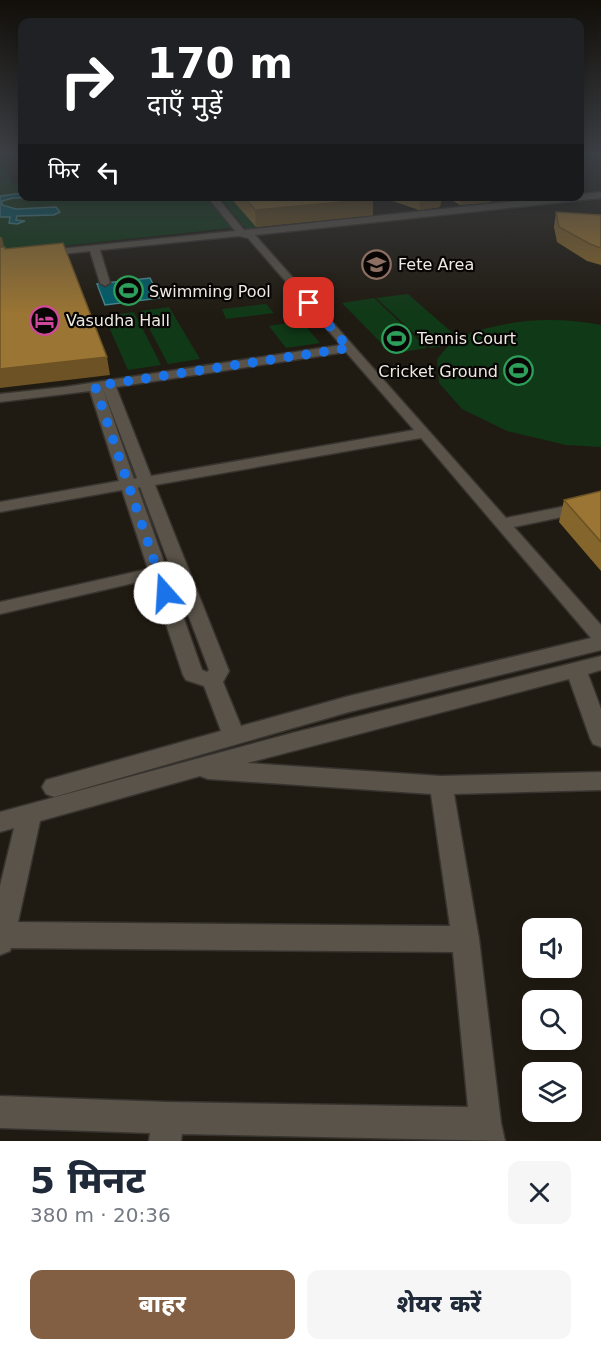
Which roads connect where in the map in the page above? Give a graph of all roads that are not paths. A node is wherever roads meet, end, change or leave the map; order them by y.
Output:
1 (221, 207) edge
2 (371, 207) edge
3 (451, 207) edge
4 (499, 207) edge
5 (506, 207) edge
6 (459, 212) junction
7 (386, 218) junction
8 (244, 234) junction
9 (95, 251) junction
10 (0, 260) edge
11 (105, 283) dead end
12 (349, 348) junction
13 (101, 385) junction
14 (0, 398) edge
15 (424, 433) junction
16 (137, 484) junction
17 (601, 504) edge
18 (0, 507) edge
19 (502, 524) junction
20 (158, 572) junction
21 (0, 608) edge
22 (601, 637) edge
23 (601, 643) edge
24 (601, 663) edge
25 (576, 670) junction
26 (212, 681) junction
27 (234, 737) junction
28 (601, 738) edge
29 (191, 769) junction
30 (601, 781) edge
31 (441, 785) junction
32 (54, 788) dead end
33 (29, 814) junction
34 (0, 822) edge
35 (1, 938) edge
36 (465, 939) junction
37 (0, 1112) edge
38 (167, 1130) edge
39 (487, 1132) edge

1 - 8 street
2 - 7 street
3 - 6 street
4 - 6 street
5 - 8 street
6 - 7 street
7 - 8 street
8 - 9 street
8 - 10 street
8 - 12 street
9 - 10 street
9 - 11 street
12 - 13 street
12 - 15 street
13 - 14 street
13 - 16 street
15 - 16 street
15 - 19 street
16 - 18 street
16 - 20 street
16 - 26 street
17 - 19 street
19 - 22 street
20 - 21 street
20 - 26 street
23 - 27 street
24 - 25 street
25 - 28 street
25 - 29 street
26 - 27 street
27 - 32 street
29 - 31 street
29 - 33 street
30 - 31 street
31 - 36 street
33 - 34 street
33 - 35 street
35 - 36 street
36 - 39 street
37 - 38 street
38 - 39 street

